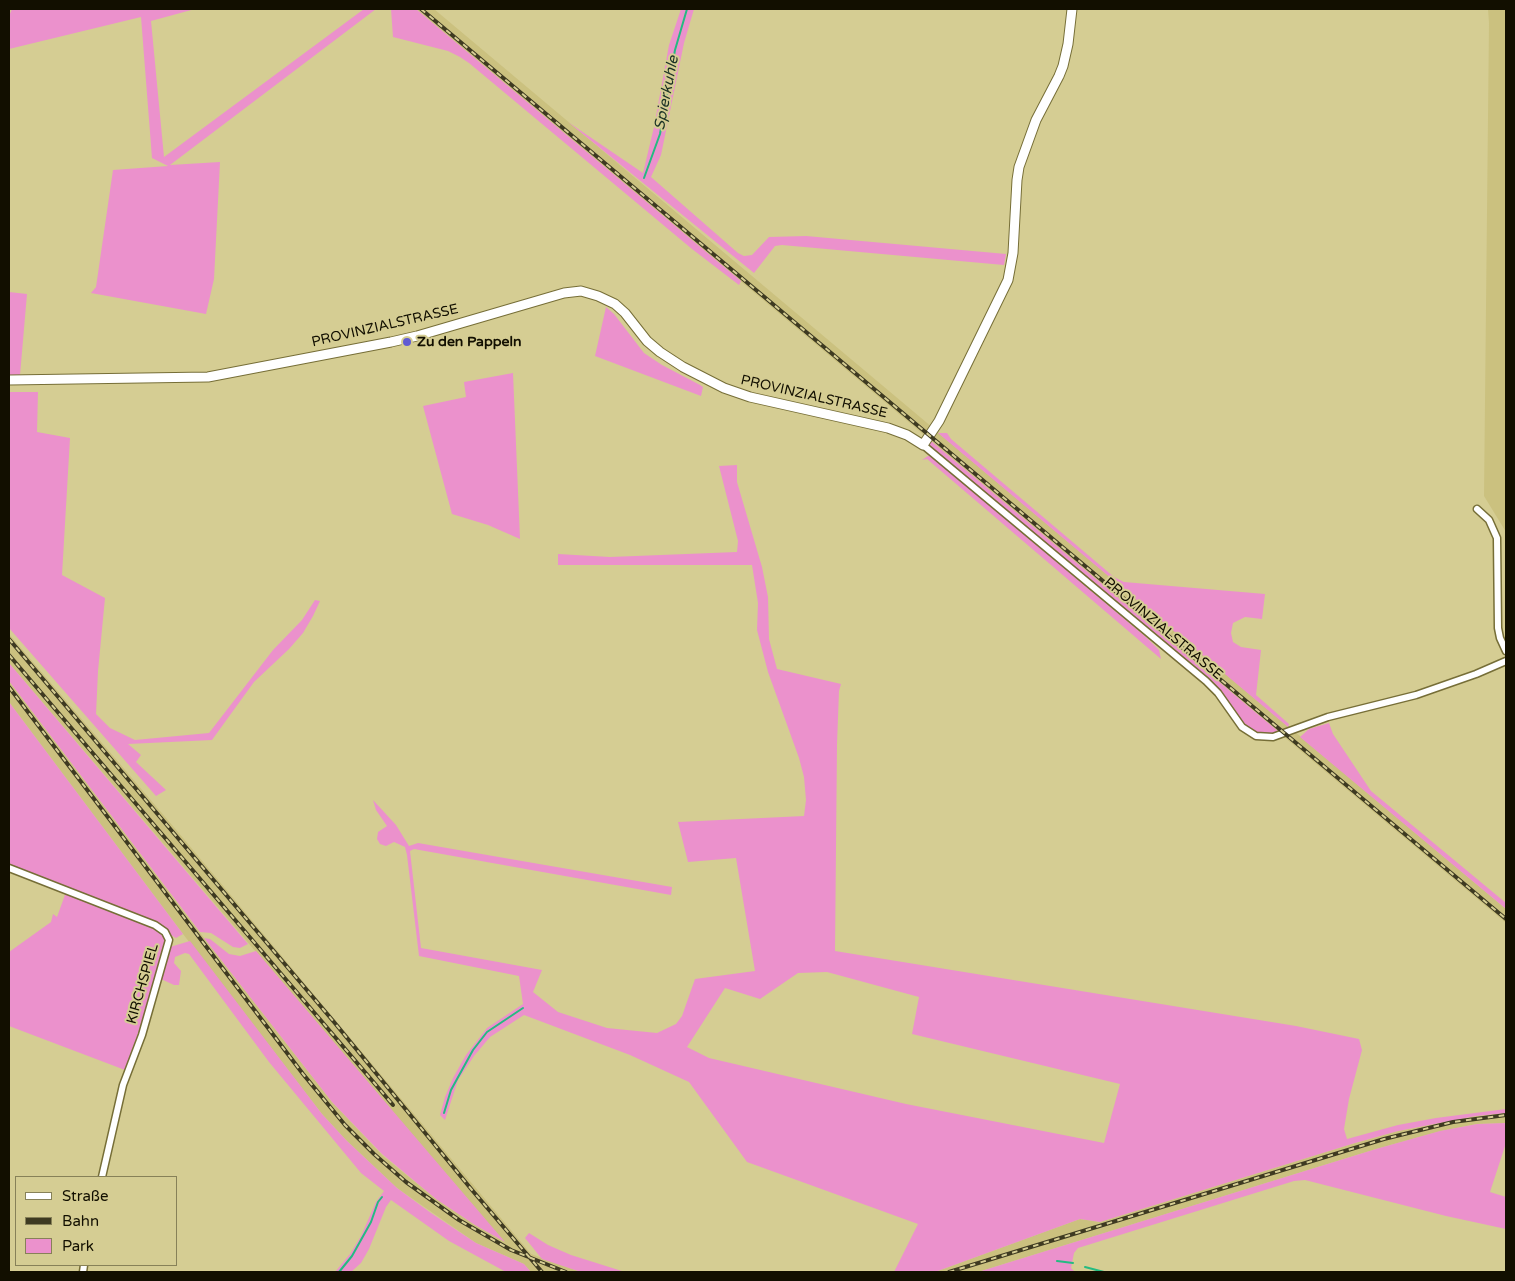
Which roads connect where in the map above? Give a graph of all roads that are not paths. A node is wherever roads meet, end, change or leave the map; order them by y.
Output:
1 (1072, 9) edge
2 (9, 380) edge
3 (923, 445) junction
4 (1477, 510) dead end
5 (1506, 652) edge
6 (1506, 661) edge
7 (9, 868) edge
8 (102, 1176) edge

1 - 3 street
2 - 3 street, PROVINZIALSTRASSE
3 - 6 street, PROVINZIALSTRASSE
4 - 5 street
7 - 8 street, KIRCHSPIEL

